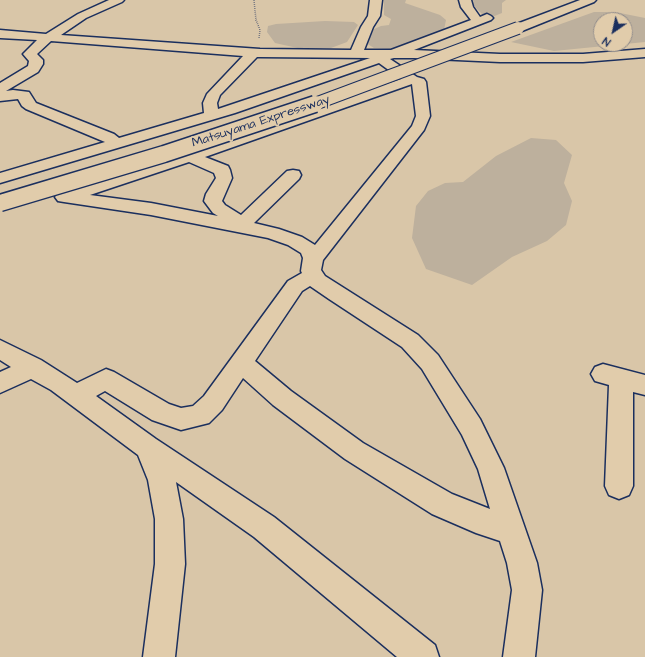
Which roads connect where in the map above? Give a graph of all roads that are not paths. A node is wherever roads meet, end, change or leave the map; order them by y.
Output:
1 (118, 0) edge
2 (376, 0) edge
3 (452, 0) edge
4 (590, 0) edge
5 (466, 3) edge
6 (0, 34) edge
7 (48, 37) junction
8 (252, 53) junction
9 (357, 53) junction
10 (644, 53) edge
11 (387, 56) junction
12 (412, 80) junction
13 (0, 89) edge
14 (0, 97) edge
15 (230, 110) junction
16 (212, 115) junction
17 (257, 134) junction
18 (121, 142) junction
19 (190, 157) junction
20 (149, 170) junction
21 (293, 175) dead end
22 (0, 178) edge
23 (0, 185) edge
24 (64, 197) junction
25 (0, 203) edge
26 (240, 226) junction
27 (314, 267) junction
28 (0, 349) edge
29 (241, 362) junction
30 (33, 367) junction
31 (0, 383) edge
32 (645, 385) edge
33 (75, 395) junction
34 (147, 447) junction
35 (619, 486) dead end
36 (512, 530) junction
37 (159, 657) edge
38 (423, 657) edge
39 (519, 657) edge

1 - 7 main road
2 - 9 main road
3 - 5 main road
4 - 25 main road, Matsuyama Expressway, bridge
5 - 11 main road
6 - 7 main road
7 - 8 main road
7 - 13 main road
8 - 9 main road
8 - 16 main road
9 - 11 main road
10 - 11 main road
11 - 12 main road
11 - 15 main road
12 - 17 main road
12 - 27 main road
14 - 18 main road
15 - 16 main road
15 - 17 main road
16 - 18 main road
17 - 19 main road
18 - 20 main road
18 - 22 main road
19 - 20 main road
19 - 26 main road
20 - 24 main road
21 - 26 main road
23 - 24 main road
24 - 26 main road
26 - 27 main road
27 - 29 main road
27 - 36 main road
28 - 30 main road
29 - 33 main road
29 - 36 main road
30 - 31 main road
30 - 33 main road
32 - 35 main road
33 - 34 main road
34 - 37 main road
34 - 38 main road
36 - 39 main road

